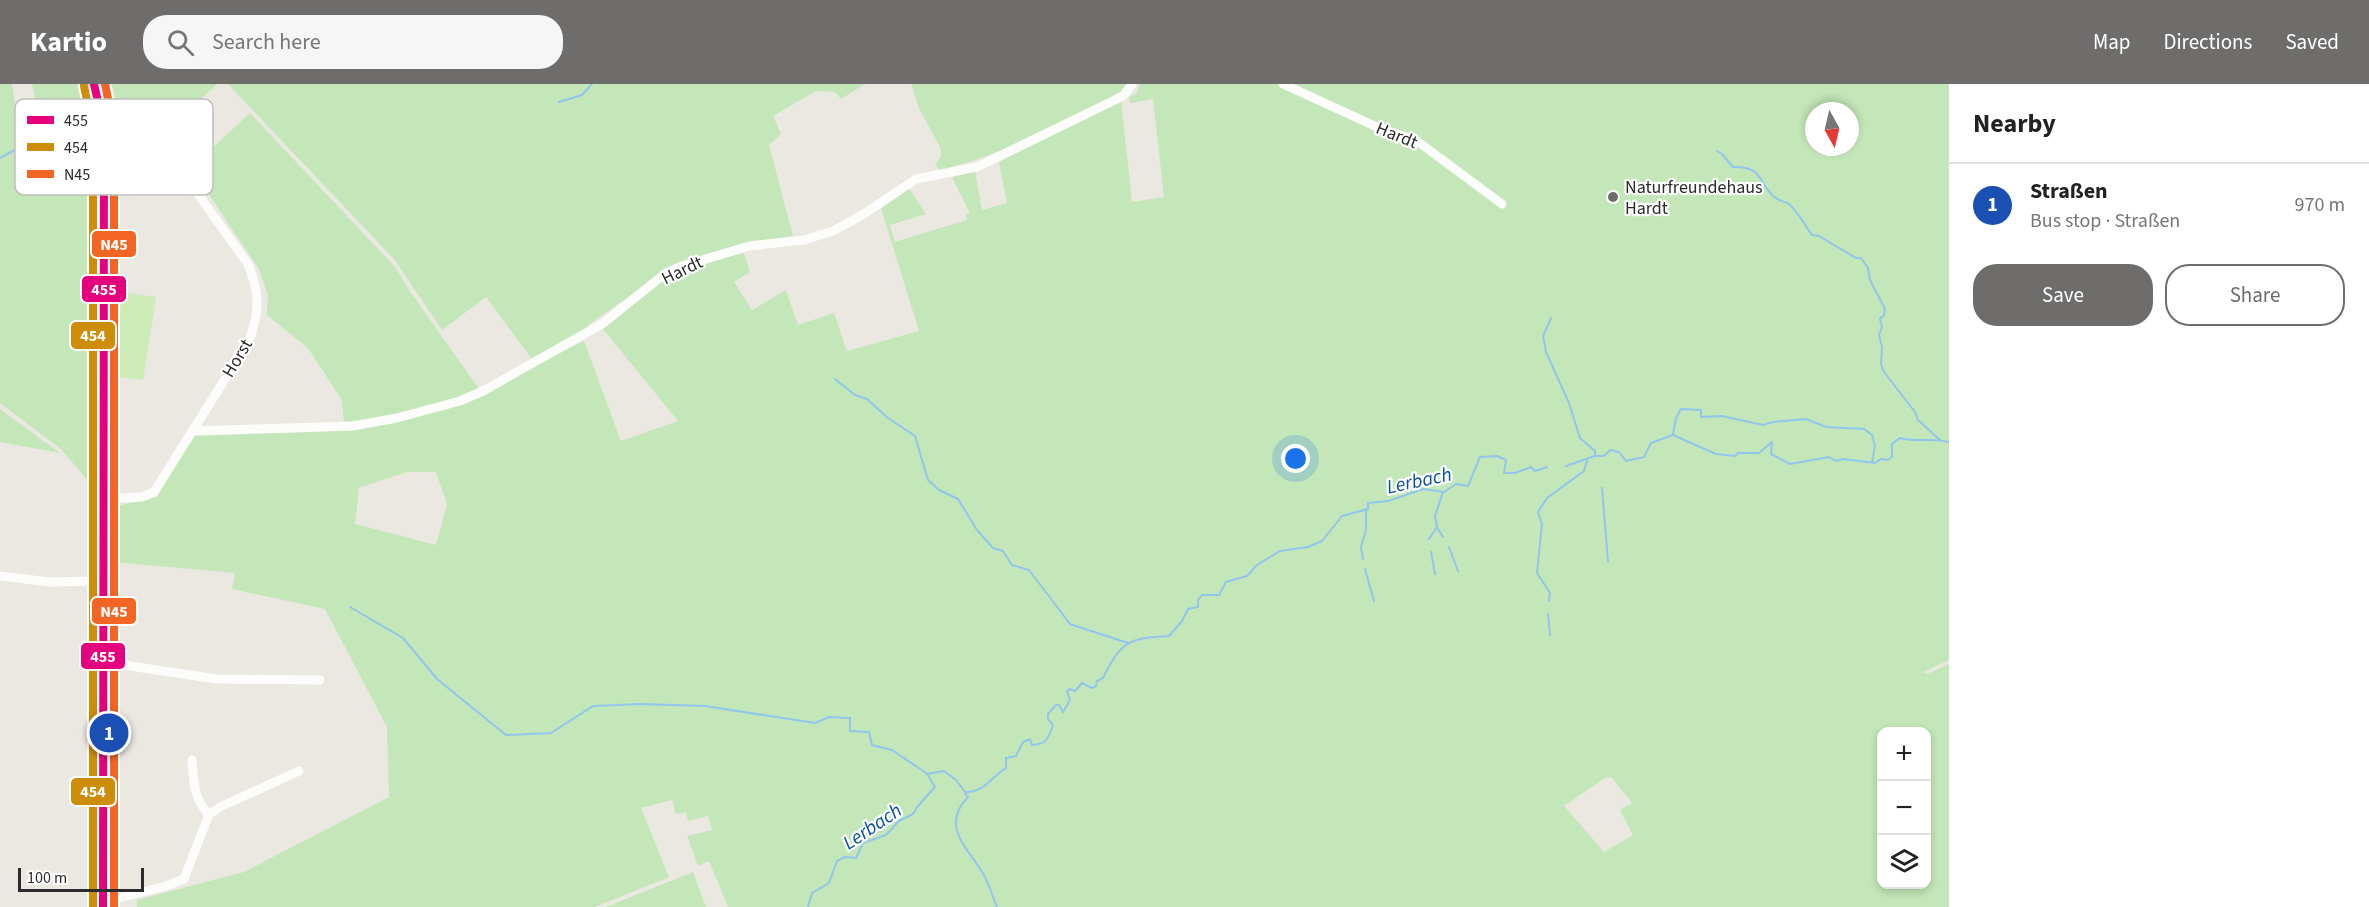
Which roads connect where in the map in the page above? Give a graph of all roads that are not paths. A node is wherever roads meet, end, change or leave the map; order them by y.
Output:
1 (94, 84) edge
2 (1132, 84) edge
3 (1283, 84) edge
4 (97, 99) edge
5 (104, 195) edge
6 (199, 195) edge
7 (1502, 204) dead end
8 (192, 431) junction
9 (104, 499) junction
10 (0, 576) edge
11 (103, 581) junction
12 (103, 662) junction
13 (320, 680) dead end
14 (192, 760) dead end
15 (299, 771) dead end
16 (210, 813) junction
17 (103, 904) edge

1 - 4 main road
2 - 8 street, Hardt
3 - 7 street, Hardt
5 - 9 main road
6 - 8 street, Horst
8 - 9 street, Horst
9 - 11 main road
10 - 11 street
11 - 12 main road
12 - 13 street
12 - 17 main road
14 - 16 street
15 - 16 street
16 - 17 street

